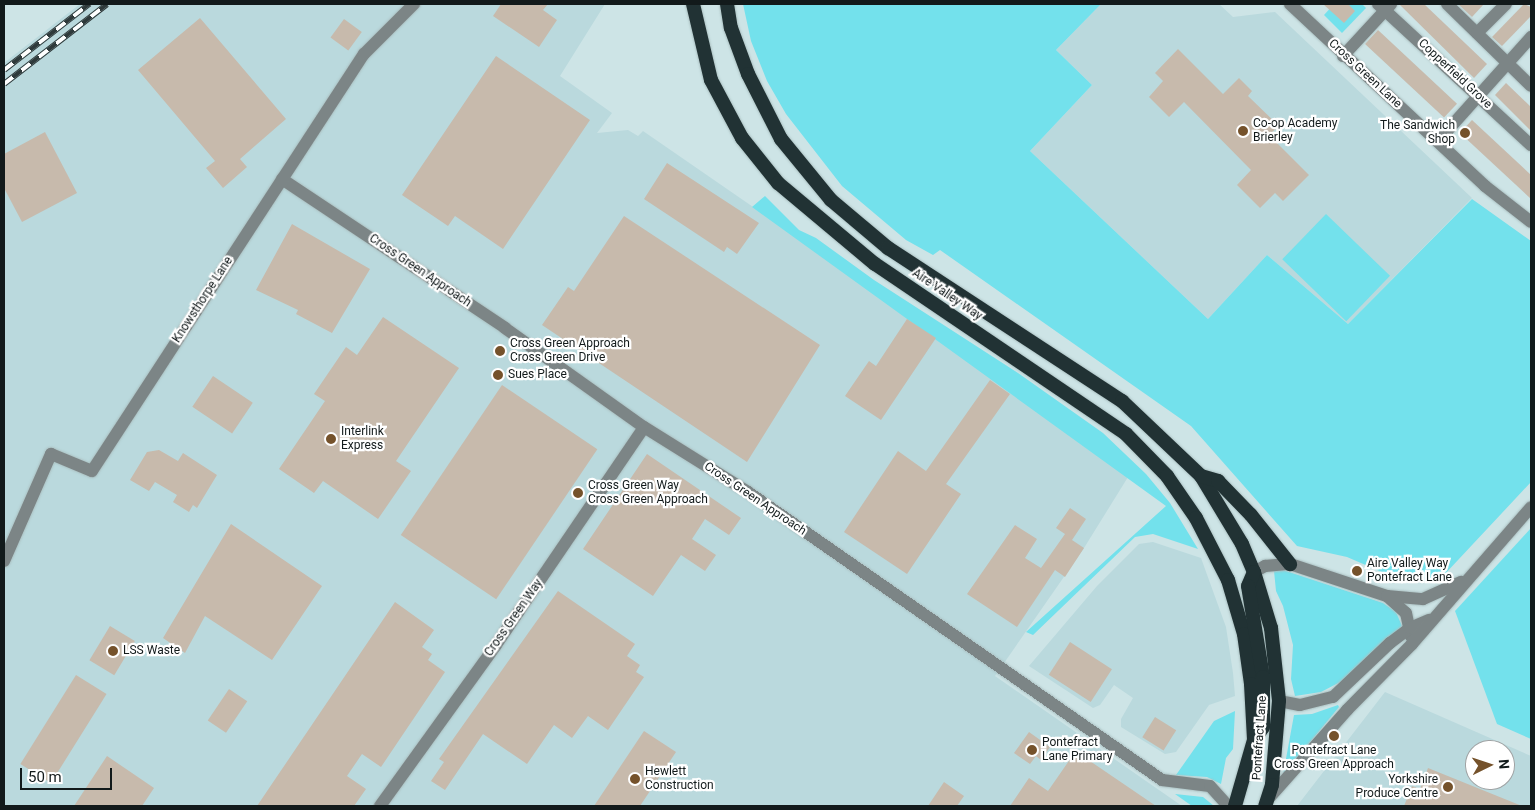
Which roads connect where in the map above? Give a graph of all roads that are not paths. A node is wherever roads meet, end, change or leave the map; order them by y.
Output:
1 (414, 4) edge
2 (693, 4) edge
3 (727, 4) edge
4 (1290, 4) edge
5 (1447, 4) edge
6 (1506, 4) edge
7 (1385, 6) edge
8 (1477, 33) junction
9 (1531, 37) edge
10 (1343, 56) junction
11 (1506, 62) junction
12 (1531, 86) edge
13 (1478, 95) junction
14 (1438, 141) junction
15 (1531, 145) edge
16 (282, 179) junction
17 (1531, 222) edge
18 (644, 427) junction
19 (1201, 476) junction
20 (1531, 507) edge
21 (4, 561) edge
22 (1290, 564) junction
23 (1254, 572) junction
24 (1228, 580) joint
25 (1464, 581) junction
26 (1387, 596) junction
27 (1432, 619) junction
28 (1410, 628) junction
29 (1412, 644) junction
30 (1251, 684) junction
31 (1263, 694) junction
32 (1279, 701) junction
33 (1254, 740) junction
34 (1267, 802) edge
35 (380, 806) edge
36 (1228, 806) edge
37 (1235, 806) edge

1 - 16 street, Knowsthorpe Lane
2 - 24 highway, Aire Valley Way
3 - 19 highway, Aire Valley Way
4 - 10 street, Cross Green Lane
5 - 8 street
6 - 8 street
7 - 10 street
7 - 13 street, Copperfield Grove
8 - 11 street
9 - 11 street
10 - 14 street, Cross Green Lane
11 - 12 street
11 - 13 street
13 - 14 street
13 - 15 street, Copperfield Grove
14 - 17 street, Cross Green Lane
16 - 18 street, Cross Green Approach
16 - 21 street, Knowsthorpe Lane
18 - 35 street, Cross Green Way
18 - 36 street, Cross Green Approach
19 - 22 highway
19 - 23 highway, Aire Valley Way
20 - 25 street, Pontefract Lane
22 - 23 street, Pontefract Lane
22 - 26 street, Pontefract Lane
23 - 31 highway
23 - 32 highway, Pontefract Lane
24 - 30 highway, Pontefract Lane
25 - 26 street, Pontefract Lane
25 - 27 street, Pontefract Lane
26 - 28 street
27 - 28 street
27 - 29 street, Pontefract Lane
28 - 29 street
28 - 32 street
29 - 34 street, Pontefract Lane
30 - 31 highway
30 - 33 highway, Pontefract Lane
31 - 32 highway
31 - 33 highway
32 - 34 highway, Pontefract Lane
33 - 37 highway, Pontefract Lane

